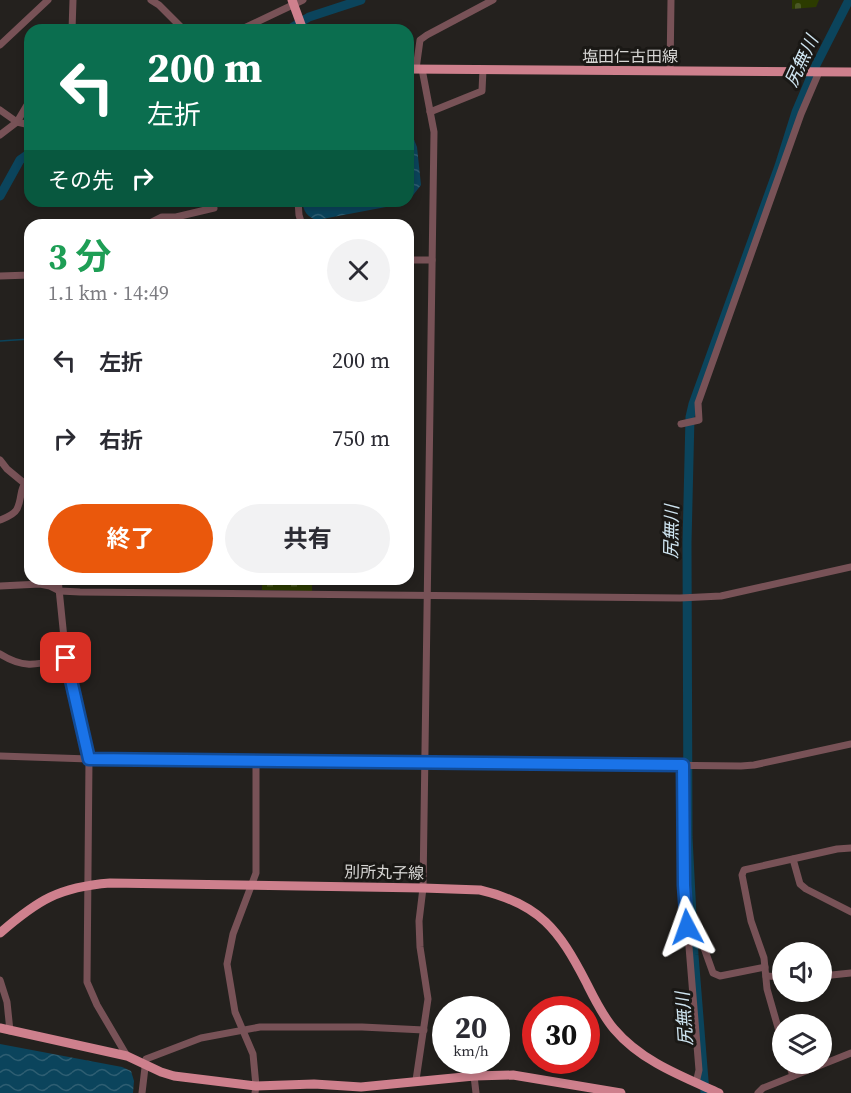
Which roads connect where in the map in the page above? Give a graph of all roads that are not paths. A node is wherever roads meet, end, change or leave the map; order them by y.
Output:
1 (48, 0) edge
2 (73, 0) edge
3 (151, 0) edge
4 (303, 0) edge
5 (493, 0) edge
6 (671, 0) edge
7 (292, 3) edge
8 (72, 24) edge
9 (178, 24) edge
10 (252, 24) edge
11 (301, 24) edge
12 (0, 45) edge
13 (415, 69) edge
14 (483, 69) junction
15 (670, 71) junction
16 (817, 72) junction
17 (851, 72) edge
18 (0, 110) edge
19 (24, 110) edge
20 (430, 112) junction
21 (17, 122) junction
22 (24, 124) edge
23 (0, 135) edge
24 (214, 208) dead end
25 (158, 219) edge
26 (414, 260) edge
27 (432, 261) junction
28 (24, 275) edge
29 (0, 276) edge
30 (687, 422) dead end
31 (0, 460) edge
32 (24, 483) edge
33 (24, 493) edge
34 (0, 520) edge
35 (851, 567) edge
36 (24, 585) edge
37 (43, 585) edge
38 (59, 585) edge
39 (0, 586) edge
40 (60, 591) junction
41 (426, 596) junction
42 (0, 654) edge
43 (66, 658) junction
44 (851, 744) edge
45 (0, 756) edge
46 (89, 759) junction
47 (256, 760) junction
48 (424, 762) junction
49 (683, 765) junction
50 (851, 848) edge
51 (793, 859) junction
52 (87, 885) junction
53 (252, 885) junction
54 (423, 888) junction
55 (851, 912) edge
56 (690, 927) junction
57 (0, 933) edge
58 (765, 967) junction
59 (851, 973) edge
60 (832, 975) edge
61 (766, 976) junction
62 (772, 976) edge
63 (0, 980) edge
64 (774, 1014) edge
65 (0, 1028) edge
66 (243, 1029) junction
67 (424, 1030) junction
68 (10, 1031) junction
69 (851, 1053) edge
70 (127, 1056) junction
71 (145, 1064) junction
72 (474, 1076) junction
73 (793, 1076) joint
74 (416, 1080) junction
75 (703, 1086) junction
76 (386, 1089) edge
77 (256, 1090) edge
78 (142, 1093) edge
79 (476, 1093) edge
80 (621, 1093) edge
81 (692, 1093) edge
82 (719, 1093) edge
83 (758, 1093) edge

1 - 12 street
2 - 8 street
3 - 9 street
4 - 7 street
5 - 13 street
6 - 15 street
7 - 10 street
7 - 11 main road
13 - 14 main road, 塩田仁古田線
13 - 20 street
14 - 15 main road, 塩田仁古田線
14 - 20 street
15 - 16 main road, 塩田仁古田線
16 - 17 main road, 塩田仁古田線
16 - 30 street
18 - 21 street
19 - 21 street
20 - 27 street
21 - 22 street
21 - 23 street
24 - 25 street
26 - 27 street
27 - 41 street
28 - 29 street
31 - 32 street
33 - 34 street
35 - 41 street
36 - 39 street
37 - 40 street
38 - 40 street
40 - 41 street
40 - 43 street
41 - 48 street
42 - 43 street
43 - 46 street
44 - 49 street
45 - 46 street
46 - 47 street
46 - 52 street
47 - 48 street
47 - 53 street
48 - 49 street
48 - 54 street
49 - 56 street
50 - 51 street
51 - 55 street
51 - 58 street
52 - 53 main road, 別所丸子線
52 - 57 main road, 別所丸子線
52 - 70 street
53 - 54 main road, 別所丸子線
53 - 66 street
54 - 67 street
54 - 75 main road, 別所丸子線
56 - 58 street
56 - 75 street
58 - 61 street
59 - 60 street
61 - 62 street
61 - 64 street
63 - 68 street
65 - 68 main road
66 - 67 street
66 - 71 street
66 - 77 street
67 - 74 street
68 - 70 main road
69 - 73 street
70 - 71 main road
71 - 77 main road
71 - 78 street
72 - 74 main road
72 - 79 street
72 - 80 main road
73 - 83 street
74 - 76 main road
75 - 81 main road
75 - 82 main road, 別所丸子線
76 - 77 main road

